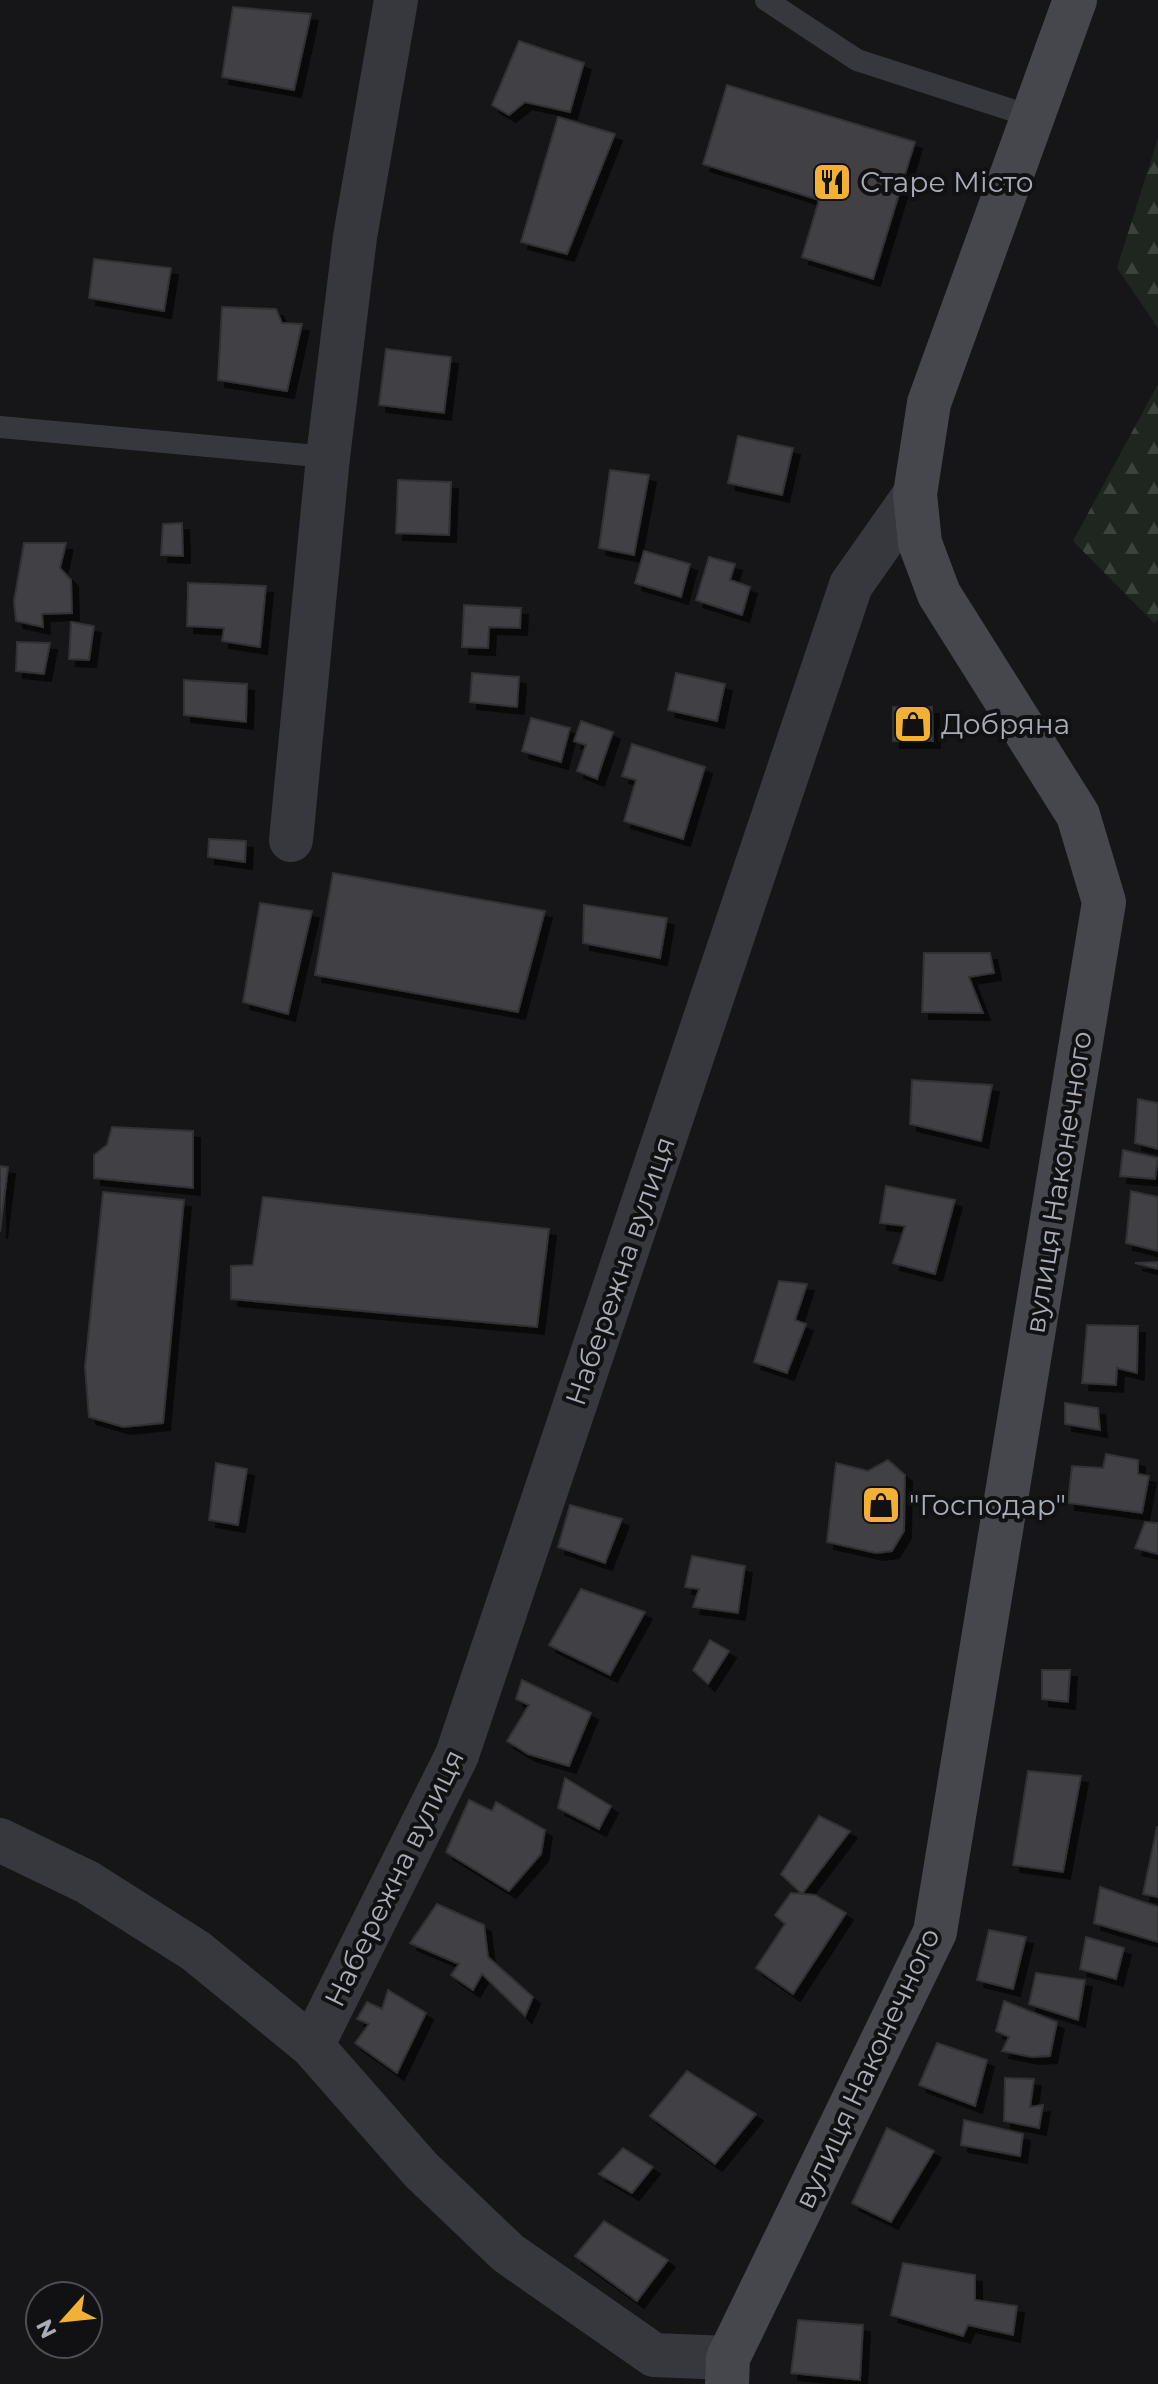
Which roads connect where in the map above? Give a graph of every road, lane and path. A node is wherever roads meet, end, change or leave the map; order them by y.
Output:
1 (396, 0) edge
2 (766, 0) edge
3 (1075, 0) edge
4 (1033, 117) junction
5 (0, 427) edge
6 (328, 457) junction
7 (915, 494) junction
8 (291, 840) dead end
9 (0, 1840) edge
10 (312, 2046) junction
11 (728, 2371) edge

1 - 6 street
2 - 4 lane
3 - 4 street, вулиця Наконечного
4 - 7 street, вулиця Наконечного
5 - 6 lane
6 - 8 street
7 - 10 street, Набережна вулиця
7 - 11 street, вулиця Наконечного
9 - 10 street
10 - 11 street

